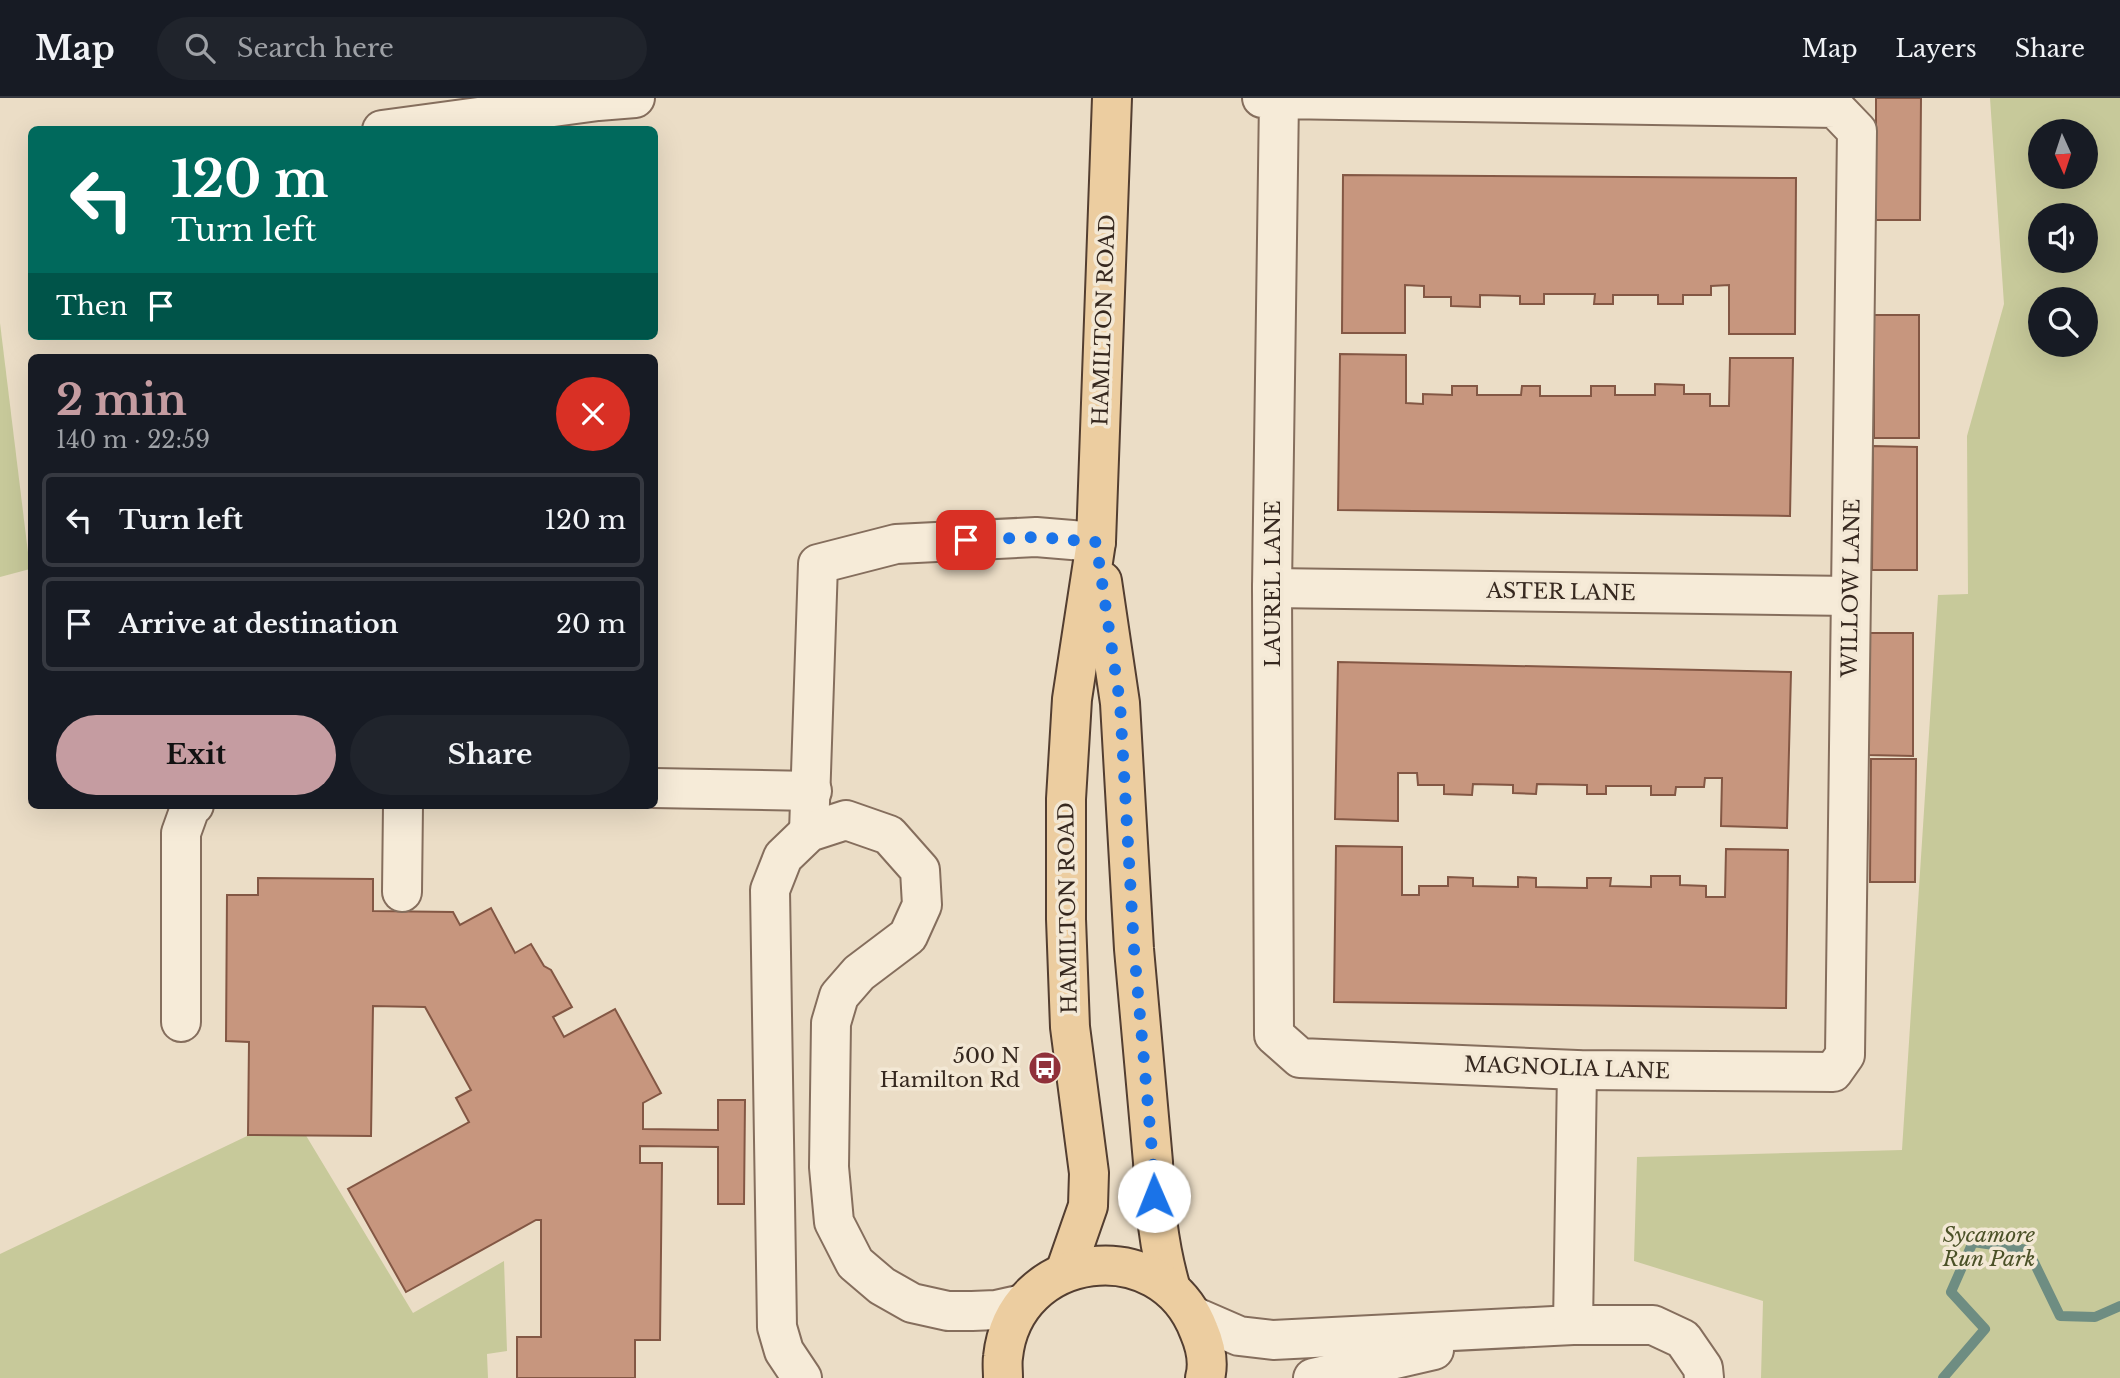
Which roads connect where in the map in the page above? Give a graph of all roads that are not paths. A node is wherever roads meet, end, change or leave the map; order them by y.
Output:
1 (635, 98) edge
2 (1112, 98) edge
3 (1262, 98) edge
4 (1279, 98) edge
5 (412, 126) edge
6 (1096, 542) junction
7 (1272, 589) junction
8 (1850, 596) junction
9 (658, 788) edge
10 (812, 791) junction
11 (190, 809) edge
12 (404, 809) edge
13 (809, 832) junction
14 (402, 892) dead end
15 (181, 1022) dead end
16 (1300, 1058) joint
17 (1577, 1070) junction
18 (1833, 1072) joint
19 (1065, 1272) junction
20 (1182, 1302) junction
21 (1023, 1304) junction
22 (1573, 1325) junction
23 (1337, 1375) edge
24 (802, 1378) edge
25 (1003, 1378) edge
26 (1206, 1378) edge
27 (1704, 1378) edge

1 - 5 street
2 - 6 main road, HAMILTON ROAD
3 - 4 street
4 - 7 street, LAUREL LANE
4 - 8 street, WILLOW LANE
6 - 10 street
6 - 19 main road, HAMILTON ROAD
6 - 20 main road, HAMILTON ROAD
7 - 8 street, ASTER LANE
7 - 16 street, LAUREL LANE
8 - 18 street, WILLOW LANE
9 - 10 street
10 - 13 street
11 - 15 street
12 - 14 street
13 - 21 street
13 - 24 street
16 - 17 street, MAGNOLIA LANE
17 - 18 street, MAGNOLIA LANE
17 - 22 street
19 - 20 main road
19 - 21 main road
20 - 22 street
20 - 26 main road, HAMILTON ROAD
21 - 25 main road
22 - 23 street
22 - 27 street

